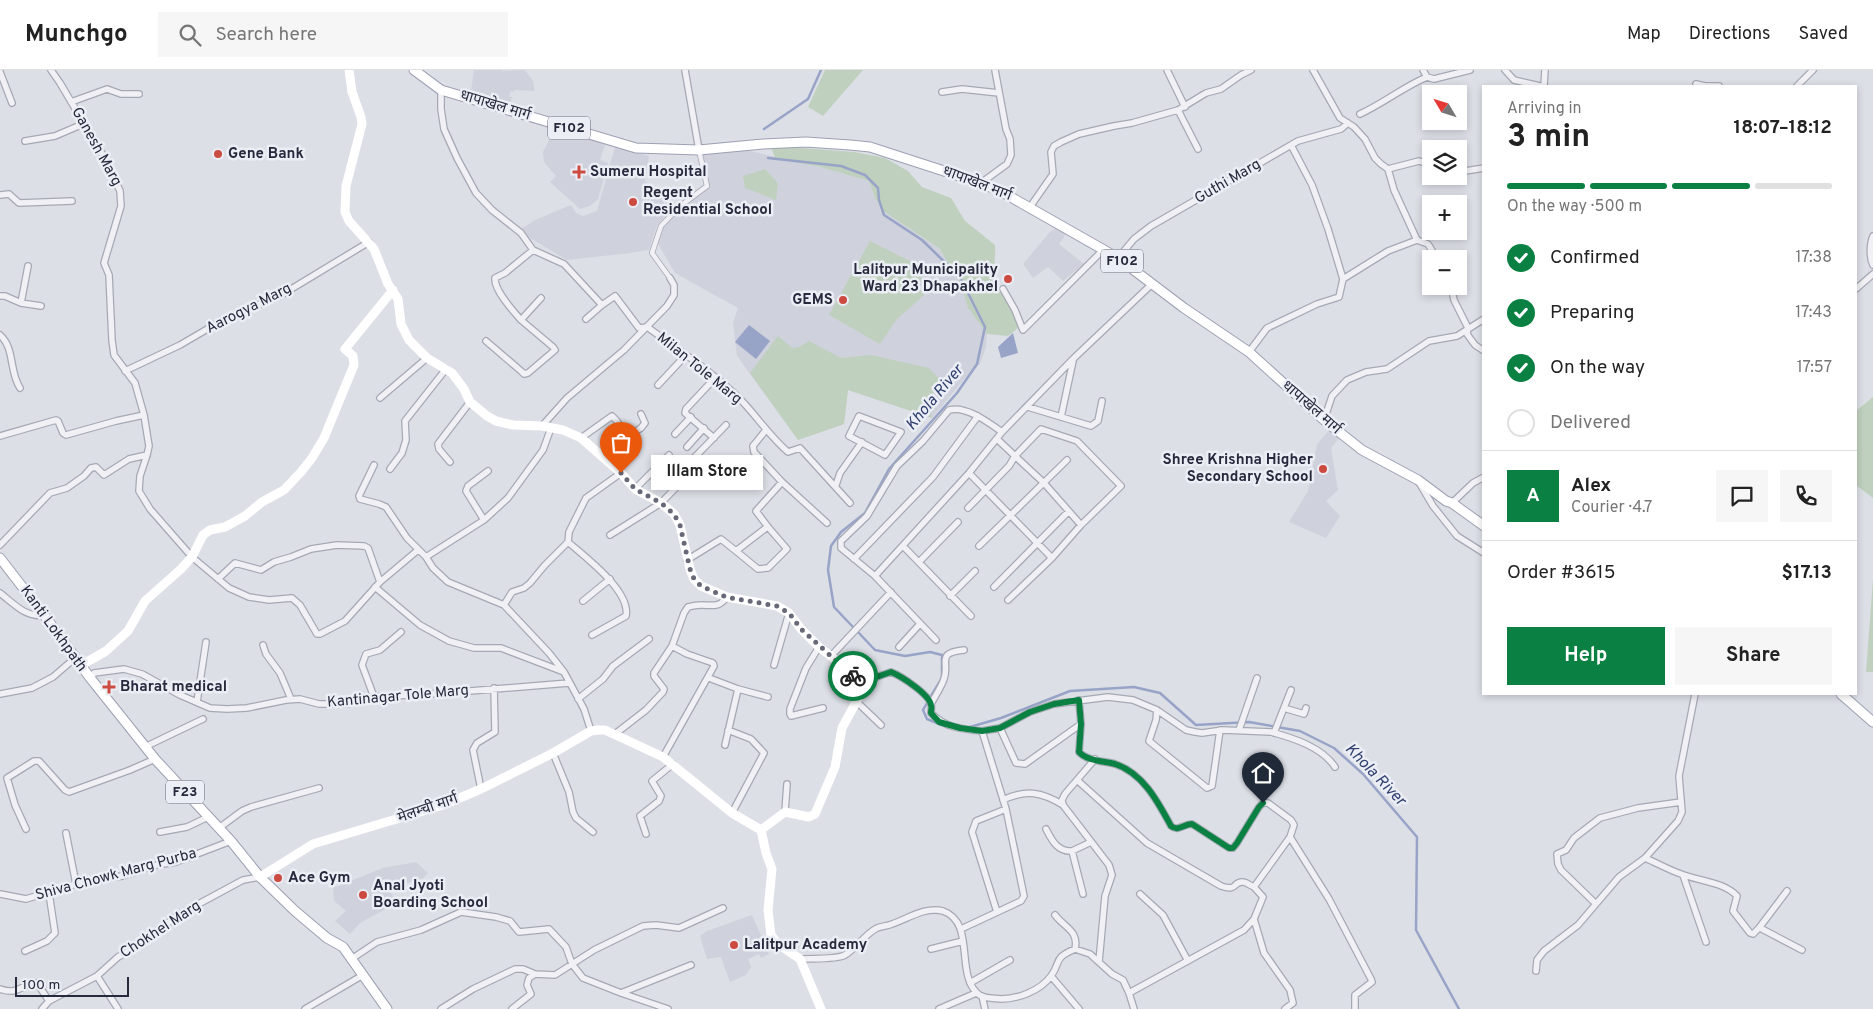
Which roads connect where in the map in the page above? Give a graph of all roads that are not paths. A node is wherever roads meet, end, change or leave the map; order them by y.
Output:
1 (51, 70) edge
2 (349, 70) edge
3 (414, 70) edge
4 (685, 70) edge
5 (996, 70) edge
6 (1167, 70) edge
7 (1251, 70) edge
8 (1313, 70) edge
9 (1423, 70) edge
10 (1470, 70) edge
11 (1505, 70) edge
12 (1545, 70) edge
13 (1813, 70) edge
14 (0, 72) edge
15 (1427, 77) junction
16 (1696, 84) dead end
17 (1536, 85) edge
18 (1544, 85) edge
19 (1708, 85) edge
20 (1798, 85) edge
21 (441, 90) junction
22 (942, 92) dead end
23 (999, 93) junction
24 (140, 94) dead end
25 (71, 102) junction
26 (12, 103) dead end
27 (1185, 107) junction
28 (1178, 110) junction
29 (1360, 114) dead end
30 (1348, 123) junction
31 (82, 124) junction
32 (25, 141) dead end
33 (1291, 145) junction
34 (1198, 149) dead end
35 (700, 150) junction
36 (1422, 162) edge
37 (1482, 168) edge
38 (1388, 169) junction
39 (1467, 171) edge
40 (981, 183) junction
41 (0, 195) edge
42 (72, 201) dead end
43 (1030, 207) junction
44 (1873, 236) edge
45 (1417, 240) junction
46 (369, 242) junction
47 (1104, 249) junction
48 (533, 250) junction
49 (1432, 250) edge
50 (1118, 258) junction
51 (1873, 265) edge
52 (28, 266) dead end
53 (1873, 274) edge
54 (670, 278) joint
55 (1343, 279) junction
56 (1153, 283) junction
57 (1857, 288) edge
58 (1003, 289) dead end
59 (393, 290) junction
60 (1453, 295) edge
61 (0, 296) edge
62 (541, 298) dead end
63 (21, 303) junction
64 (602, 305) junction
65 (41, 306) dead end
66 (586, 319) dead end
67 (521, 320) junction
68 (1482, 320) edge
69 (647, 327) junction
70 (1468, 328) junction
71 (0, 335) edge
72 (486, 341) dead end
73 (1482, 349) edge
74 (1249, 352) junction
75 (686, 355) junction
76 (427, 358) junction
77 (1073, 359) junction
78 (446, 368) junction
79 (125, 371) junction
80 (715, 378) junction
81 (658, 385) dead end
82 (20, 388) dead end
83 (380, 398) dead end
84 (1102, 401) dead end
85 (470, 402) junction
86 (1028, 407) junction
87 (641, 414) dead end
88 (144, 415) junction
89 (978, 416) junction
90 (691, 417) junction
91 (1061, 417) junction
92 (1324, 420) junction
93 (726, 425) dead end
94 (547, 427) junction
95 (704, 428) junction
96 (766, 430) junction
97 (1002, 432) junction
98 (675, 434) dead end
99 (0, 436) edge
100 (581, 438) junction
101 (714, 438) junction
102 (997, 439) junction
103 (862, 442) junction
104 (687, 447) dead end
105 (148, 455) junction
106 (669, 455) dead end
107 (1015, 456) junction
108 (1067, 460) dead end
109 (690, 461) dead end
110 (450, 462) dead end
111 (374, 464) dead end
112 (731, 466) dead end
113 (390, 468) dead end
114 (488, 471) dead end
115 (621, 473) junction
116 (969, 473) junction
117 (1482, 478) edge
118 (1418, 480) junction
119 (782, 482) junction
120 (1044, 482) junction
121 (836, 485) junction
122 (635, 489) junction
123 (986, 490) junction
124 (661, 503) junction
125 (850, 503) dead end
126 (1452, 503) junction
127 (968, 508) dead end
128 (1068, 512) junction
129 (1010, 516) junction
130 (484, 520) junction
131 (958, 522) dead end
132 (827, 523) dead end
133 (1080, 525) junction
134 (1482, 525) edge
135 (768, 527) junction
136 (610, 535) dead end
137 (568, 542) junction
138 (1038, 542) junction
139 (0, 545) edge
140 (903, 546) junction
141 (979, 546) dead end
142 (418, 550) junction
143 (736, 551) junction
144 (1482, 553) edge
145 (192, 557) junction
146 (426, 557) junction
147 (0, 558) edge
148 (1052, 558) junction
149 (854, 559) junction
150 (687, 560) junction
151 (919, 562) junction
152 (975, 571) dead end
153 (875, 576) junction
154 (218, 578) junction
155 (610, 579) junction
156 (380, 582) junction
157 (376, 587) junction
158 (994, 587) dead end
159 (890, 592) junction
160 (0, 593) edge
161 (950, 596) junction
162 (726, 597) junction
163 (1008, 600) dead end
164 (583, 601) dead end
165 (504, 605) junction
166 (789, 613) junction
167 (44, 615) junction
168 (971, 616) dead end
169 (919, 625) junction
170 (401, 632) dead end
171 (592, 635) dead end
172 (649, 639) dead end
173 (936, 640) dead end
174 (206, 642) dead end
175 (263, 645) dead end
176 (672, 646) junction
177 (899, 646) dead end
178 (819, 647) junction
179 (964, 650) dead end
180 (831, 656) junction
181 (78, 662) junction
182 (774, 665) dead end
183 (564, 672) junction
184 (709, 678) junction
185 (1257, 678) dead end
186 (91, 679) junction
187 (569, 683) junction
188 (859, 683) junction
189 (494, 688) junction
190 (738, 689) junction
191 (1290, 690) dead end
192 (0, 694) edge
193 (1695, 695) edge
194 (1842, 695) edge
195 (768, 696) dead end
196 (374, 697) junction
197 (291, 699) junction
198 (578, 700) junction
199 (1079, 700) junction
200 (197, 702) junction
201 (857, 702) junction
202 (932, 704) junction
203 (823, 708) dead end
204 (1284, 708) junction
205 (1306, 708) dead end
206 (1157, 710) junction
207 (203, 719) dead end
208 (1873, 722) edge
209 (1081, 724) junction
210 (881, 725) dead end
211 (1000, 728) junction
212 (728, 730) junction
213 (1220, 730) junction
214 (1239, 730) junction
215 (592, 731) junction
216 (982, 731) junction
217 (1274, 732) junction
218 (615, 734) junction
219 (725, 744) dead end
220 (147, 748) junction
221 (553, 754) junction
222 (663, 757) junction
223 (155, 759) junction
224 (1095, 759) junction
225 (673, 764) junction
226 (1335, 767) dead end
227 (1077, 780) junction
228 (787, 784) dead end
229 (319, 788) dead end
230 (481, 789) junction
231 (1003, 800) junction
232 (1681, 802) junction
233 (1063, 805) junction
234 (1006, 809) junction
235 (785, 812) junction
236 (732, 813) junction
237 (208, 817) junction
238 (219, 828) junction
239 (26, 829) dead end
240 (1046, 829) dead end
241 (761, 830) junction
242 (160, 832) dead end
243 (593, 832) dead end
244 (66, 833) dead end
245 (646, 834) dead end
246 (1290, 837) junction
247 (231, 841) junction
248 (1091, 842) junction
249 (1072, 851) junction
250 (1645, 858) junction
251 (1683, 875) junction
252 (260, 878) junction
253 (76, 884) junction
254 (1254, 887) junction
255 (1787, 891) dead end
256 (49, 893) junction
257 (0, 894) edge
258 (1083, 894) dead end
259 (1140, 894) dead end
260 (1595, 903) junction
261 (724, 908) dead end
262 (997, 912) junction
263 (1055, 915) dead end
264 (1254, 919) junction
265 (1759, 928) junction
266 (961, 929) junction
267 (963, 941) junction
268 (1706, 942) dead end
269 (931, 948) dead end
270 (1074, 949) junction
271 (1802, 950) dead end
272 (24, 951) dead end
273 (352, 958) junction
274 (800, 959) junction
275 (1010, 960) dead end
276 (1188, 961) junction
277 (1099, 962) junction
278 (572, 964) junction
279 (691, 965) dead end
280 (1536, 971) dead end
281 (535, 974) junction
282 (363, 975) junction
283 (97, 976) junction
284 (1051, 976) junction
285 (970, 984) junction
286 (0, 989) edge
287 (1129, 992) junction
288 (621, 993) junction
289 (979, 995) junction
290 (49, 1001) junction
291 (42, 1009) edge
292 (118, 1009) edge
293 (305, 1009) edge
294 (387, 1009) edge
295 (441, 1009) edge
296 (512, 1009) edge
297 (668, 1009) edge
298 (821, 1009) edge
299 (939, 1009) edge
300 (986, 1009) edge
301 (1079, 1009) edge
302 (1134, 1009) edge
303 (1285, 1009) edge
304 (1355, 1009) edge

1 - 25 street, Ganesh Marg
2 - 46 main road
3 - 21 main road, धापाखेल मार्ग / F102
4 - 35 street
5 - 23 street
6 - 27 street
7 - 27 street
8 - 30 street
9 - 15 street
10 - 15 street
11 - 17 street
12 - 18 street
13 - 20 street
14 - 26 street
15 - 29 street
16 - 19 street
21 - 35 main road, धापाखेल मार्ग / F102
21 - 48 street
22 - 23 street
23 - 40 street
24 - 25 street
25 - 31 street, Ganesh Marg
27 - 28 street
28 - 34 street
28 - 43 street
30 - 33 street, Guthi Marg
30 - 38 street
31 - 32 street
31 - 79 street, Ganesh Marg
33 - 50 street, Guthi Marg
33 - 55 street
35 - 40 main road, धापाखेल मार्ग / F102
35 - 54 street
36 - 38 street
37 - 39 street
38 - 45 street
40 - 43 main road, धापाखेल मार्ग / F102
41 - 42 street
43 - 47 main road, धापाखेल मार्ग / F102
44 - 51 street
45 - 49 street
45 - 55 street
46 - 59 main road
46 - 79 street, Aarogya Marg
47 - 50 main road, धापाखेल मार्ग / F102
47 - 58 street
48 - 64 street
48 - 67 street
50 - 56 main road, धापाखेल मार्ग / F102
52 - 63 street
53 - 57 street
54 - 69 street
55 - 74 street
56 - 74 main road, धापाखेल मार्ग / F102
56 - 77 street
59 - 76 main road
59 - 145 main road
60 - 70 street
61 - 63 street
62 - 67 street
63 - 65 street
64 - 66 street
64 - 69 street
67 - 72 street
68 - 70 street
69 - 75 street, Milan Tole Marg
69 - 94 street, Milan Tole Marg
70 - 73 street
70 - 92 street
71 - 82 street
74 - 92 main road, धापाखेल मार्ग / F102
75 - 80 street, Milan Tole Marg
75 - 81 street
76 - 78 main road
76 - 83 street
77 - 86 street
77 - 91 street
78 - 85 main road
78 - 113 street
79 - 88 street, Ganesh Marg
80 - 90 street
80 - 96 street, Milan Tole Marg
84 - 91 street
85 - 94 main road
85 - 110 street
86 - 91 street
86 - 97 street
87 - 100 street
88 - 99 street
88 - 105 street, Ganesh Marg
89 - 97 street
89 - 149 street
89 - 149 street
90 - 95 street
90 - 98 street
92 - 118 main road, धापाखेल मार्ग / F102
93 - 101 street
94 - 100 main road
94 - 130 street
95 - 101 street
95 - 104 street
96 - 119 street
96 - 121 street, Milan Tole Marg
97 - 102 street
100 - 115 main road
101 - 109 street
102 - 107 street
102 - 116 street
103 - 103 street
103 - 121 street
105 - 139 street
105 - 145 street, Ganesh Marg
106 - 122 street
107 - 120 street
107 - 123 street
107 - 133 street
108 - 120 street
111 - 142 street
112 - 124 street
114 - 130 street
115 - 122 main road
115 - 137 street
116 - 123 street
116 - 140 street
117 - 126 street
118 - 126 main road, धापाखेल मार्ग / F102
118 - 144 street
119 - 132 street
119 - 135 street
120 - 128 street
120 - 129 street
121 - 125 street
122 - 124 main road
123 - 127 street
123 - 129 street
124 - 136 street
124 - 150 main road
126 - 134 main road, धापाखेल मार्ग / F102
128 - 133 street
128 - 138 street
129 - 138 street
129 - 141 street
130 - 146 street
131 - 151 street
133 - 148 street
135 - 143 street
135 - 143 street
137 - 155 street
137 - 165 street
138 - 148 street
138 - 158 street
140 - 151 street
140 - 153 street
142 - 146 street
142 - 156 street
143 - 150 street
145 - 154 street
145 - 181 main road
146 - 165 street
147 - 167 main road, Kanti Lokhpath / F23
148 - 163 street
149 - 153 street
150 - 162 main road
151 - 161 street
152 - 161 street
153 - 159 street
154 - 156 street
154 - 157 street
155 - 164 street
155 - 171 street
156 - 157 street
157 - 183 street
159 - 169 street
159 - 180 street
160 - 167 street
161 - 168 street
162 - 166 main road
162 - 176 street
165 - 183 street
166 - 178 main road
166 - 182 street
167 - 181 main road, Kanti Lokhpath / F23
169 - 173 street
169 - 177 street
170 - 196 street
172 - 198 street
174 - 200 street
175 - 197 street
176 - 184 street
176 - 218 street
178 - 180 main road
178 - 203 street
179 - 202 street
180 - 188 main road
181 - 186 main road, Kanti Lokhpath / F23
181 - 192 street
183 - 187 street
184 - 190 street
184 - 222 street
185 - 214 street
186 - 200 street, Kantinagar Tole Marg
186 - 220 main road, Kanti Lokhpath / F23
187 - 189 street, Kantinagar Tole Marg
187 - 198 street
188 - 201 main road
188 - 202 street
189 - 196 street, Kantinagar Tole Marg
189 - 230 street
190 - 195 street
190 - 212 street
191 - 204 street
193 - 232 street
194 - 208 main road
196 - 197 street, Kantinagar Tole Marg
197 - 200 street, Kantinagar Tole Marg
198 - 215 street
199 - 206 street
199 - 209 street
199 - 211 street
201 - 210 street
201 - 235 main road
202 - 216 street
204 - 205 street
204 - 217 street
206 - 213 street
206 - 213 street
207 - 220 street
209 - 211 street
209 - 224 street
211 - 216 street
212 - 219 street
212 - 236 street
213 - 214 street
214 - 217 street
215 - 218 main road
215 - 221 main road, मेलम्ची मार्ग
216 - 231 street
217 - 226 street
218 - 222 main road
220 - 223 main road, Kanti Lokhpath / F23
221 - 230 main road, मेलम्ची मार्ग
221 - 243 street
222 - 225 main road
223 - 237 main road, Kanti Lokhpath / F23
223 - 239 street
224 - 227 street
224 - 246 street
225 - 236 main road
225 - 245 street
227 - 233 street
227 - 254 street
228 - 235 street
229 - 238 street
230 - 252 main road, मेलम्ची मार्ग
231 - 233 street
231 - 234 street
232 - 250 street
232 - 260 street
233 - 248 street
234 - 262 street
234 - 262 street
235 - 241 main road
236 - 241 main road
237 - 238 main road, Kanti Lokhpath / F23
237 - 242 street
238 - 247 main road, Kanti Lokhpath / F23
240 - 249 street
241 - 274 main road
244 - 253 street
246 - 254 street
246 - 304 street
247 - 252 main road, Kanti Lokhpath / F23
247 - 253 street, Shiva Chowk Marg Purba
248 - 249 street
248 - 277 street
249 - 258 street
250 - 251 street
250 - 260 street
251 - 265 street
251 - 268 street
252 - 273 main road, Kanti Lokhpath / F23
252 - 283 street, Chokhel Marg
253 - 256 street, Shiva Chowk Marg Purba
254 - 264 street
255 - 265 street
256 - 257 street, Shiva Chowk Marg Purba
256 - 272 street
259 - 276 street
260 - 280 street
261 - 278 street
262 - 266 street
263 - 270 street
264 - 276 street
264 - 303 street
265 - 271 street
266 - 267 street
266 - 274 street
267 - 269 street
267 - 285 street
270 - 277 street
270 - 284 street
273 - 278 street
273 - 282 main road, Kanti Lokhpath / F23
274 - 298 main road
275 - 285 street
276 - 287 street
277 - 287 street
278 - 281 street
278 - 288 street
279 - 288 street
281 - 295 street
281 - 296 street
282 - 293 street
282 - 294 main road, Kanti Lokhpath / F23
283 - 290 street, Chokhel Marg
283 - 292 street
284 - 289 street
284 - 301 street
285 - 289 street
286 - 290 street
287 - 302 street
288 - 297 street
289 - 299 street
289 - 300 street
290 - 291 street, Chokhel Marg

